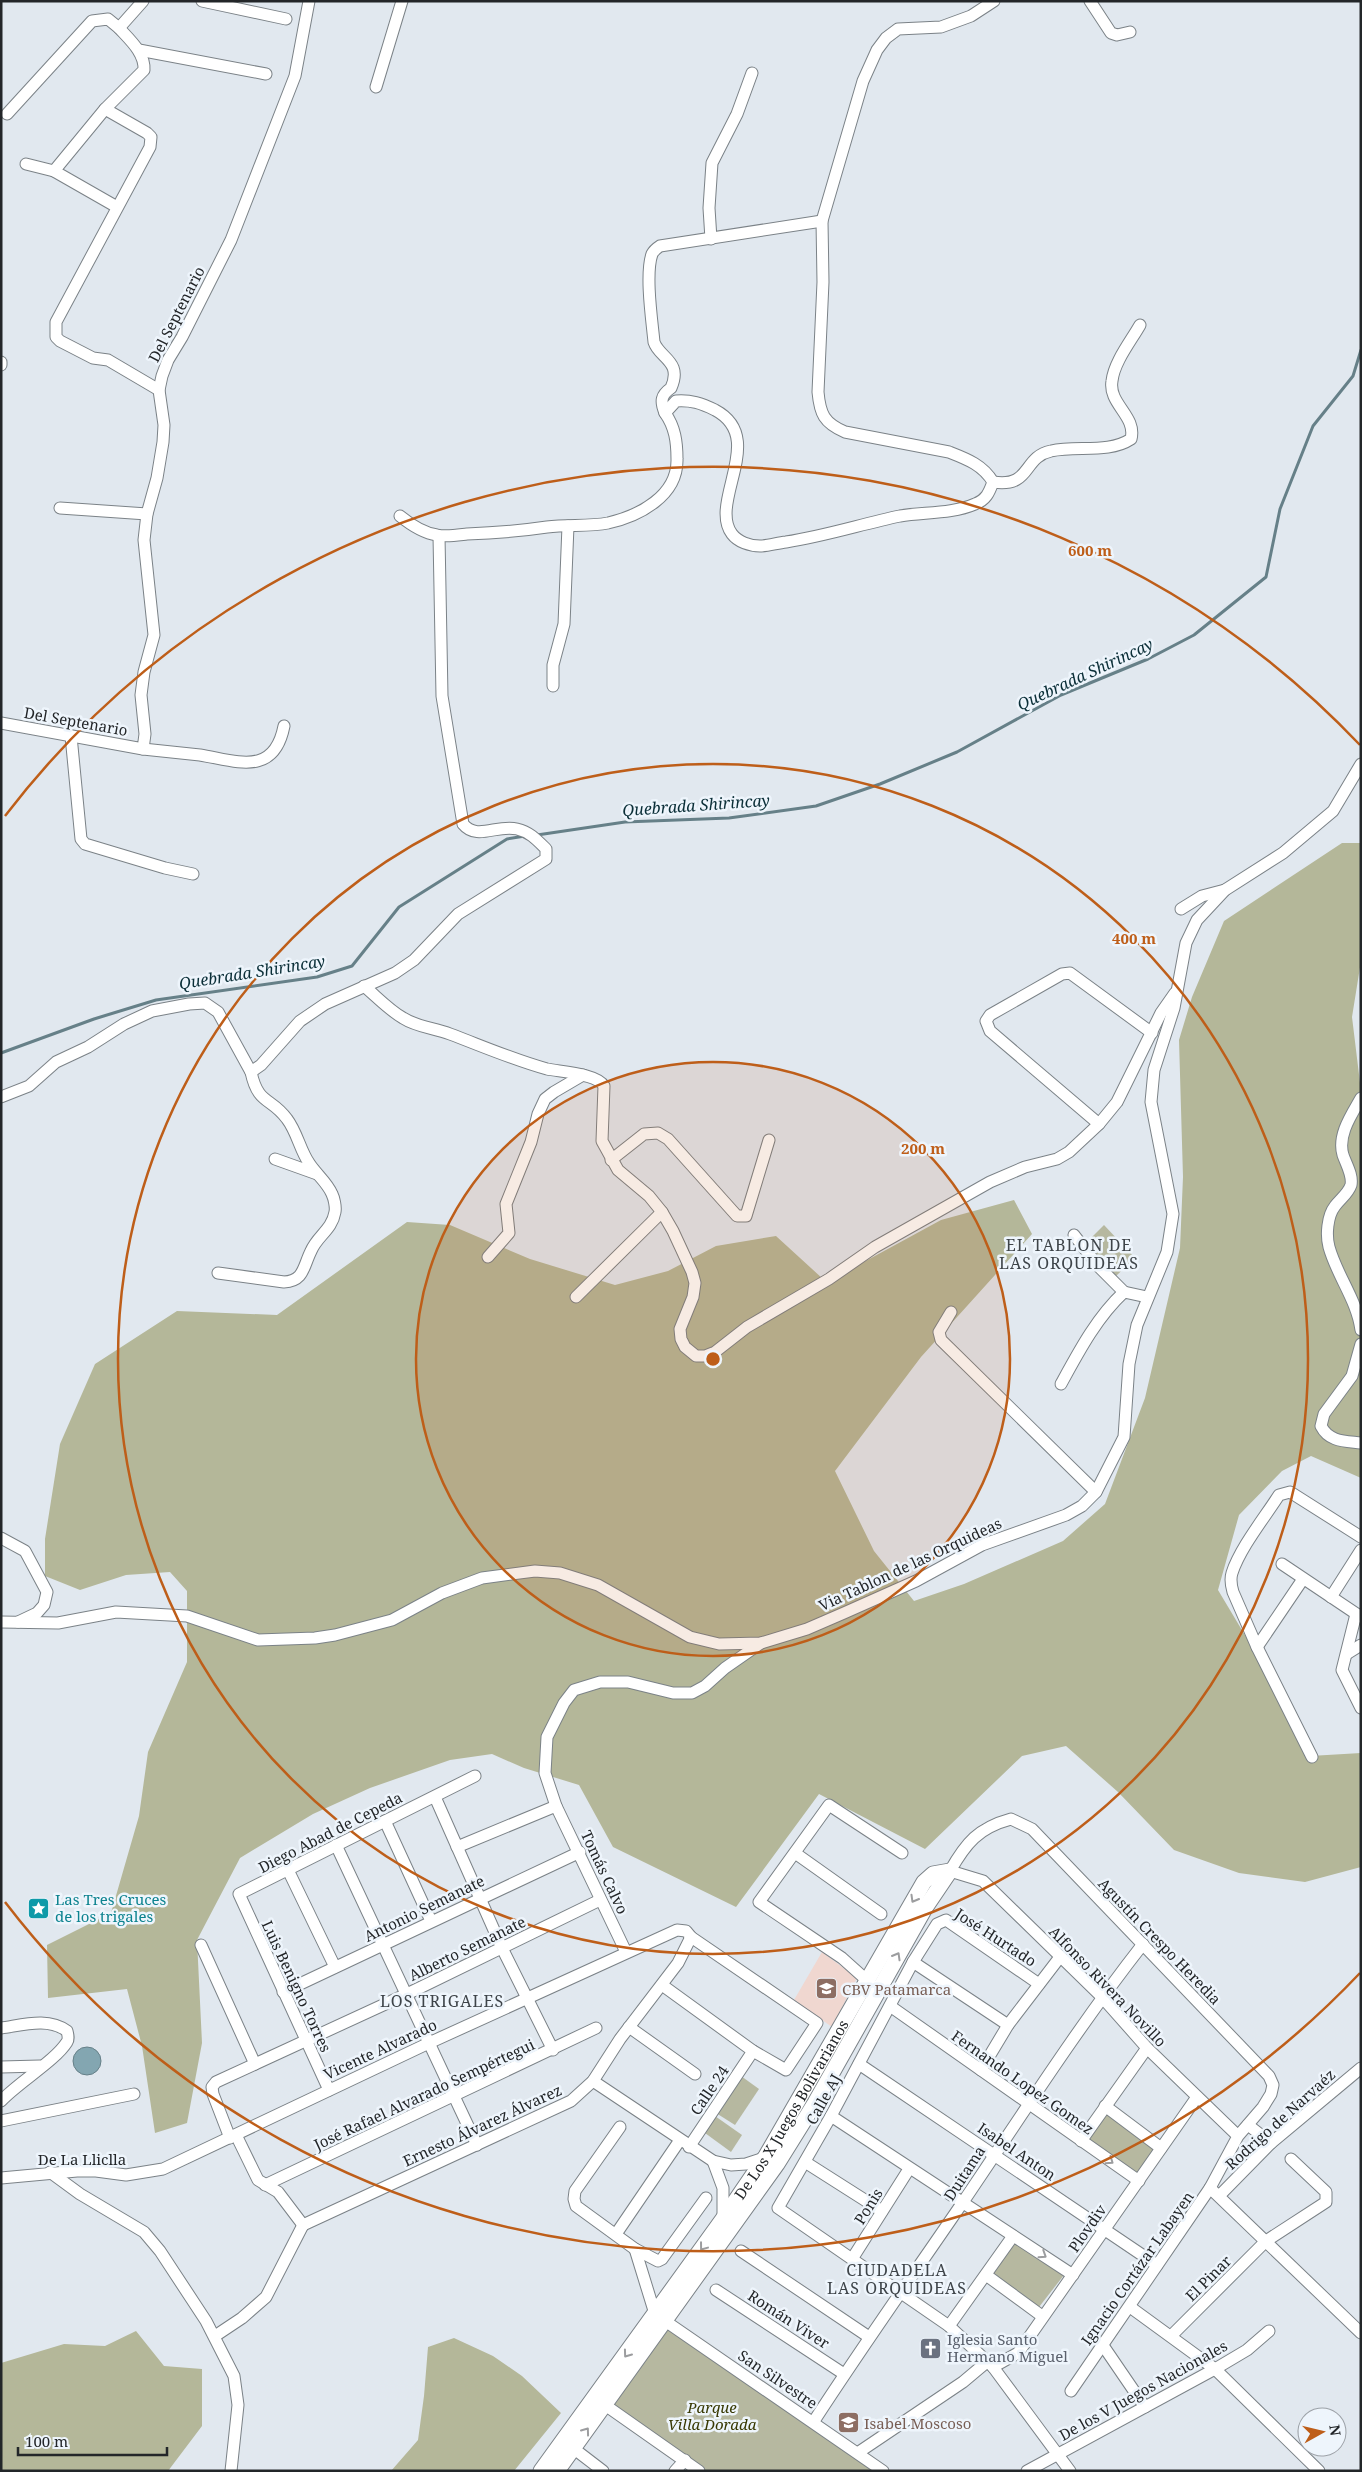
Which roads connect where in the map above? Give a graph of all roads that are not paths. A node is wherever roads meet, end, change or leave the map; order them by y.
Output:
1 (143, 1) edge
2 (202, 1) edge
3 (309, 1) edge
4 (402, 1) edge
5 (994, 1) edge
6 (1090, 1) edge
7 (286, 19) dead end
8 (119, 28) junction
9 (1130, 32) dead end
10 (139, 50) junction
11 (752, 73) dead end
12 (266, 74) dead end
13 (376, 87) dead end
14 (105, 109) junction
15 (7, 114) dead end
16 (26, 164) dead end
17 (54, 171) junction
18 (117, 207) junction
19 (822, 221) junction
20 (711, 240) junction
21 (1140, 325) dead end
22 (159, 390) junction
23 (665, 413) junction
24 (993, 482) junction
25 (60, 508) dead end
26 (147, 514) junction
27 (400, 516) dead end
28 (568, 526) junction
29 (439, 536) junction
30 (553, 686) dead end
31 (1, 724) edge
32 (284, 726) dead end
33 (72, 736) junction
34 (142, 748) junction
35 (1361, 764) edge
36 (192, 874) dead end
37 (1225, 890) junction
38 (1182, 909) dead end
39 (364, 986) junction
40 (1177, 992) junction
41 (1152, 1033) junction
42 (251, 1072) junction
43 (583, 1075) junction
44 (1, 1097) edge
45 (1361, 1098) edge
46 (1349, 1117) junction
47 (1361, 1120) edge
48 (1099, 1124) junction
49 (769, 1140) dead end
50 (275, 1158) dead end
51 (611, 1160) junction
52 (317, 1174) junction
53 (662, 1212) junction
54 (1074, 1235) dead end
55 (488, 1257) dead end
56 (218, 1273) dead end
57 (1124, 1292) junction
58 (576, 1297) dead end
59 (1147, 1298) junction
60 (951, 1312) dead end
61 (1361, 1330) edge
62 (1361, 1344) edge
63 (1061, 1384) dead end
64 (1361, 1443) edge
65 (1096, 1492) junction
66 (1361, 1537) edge
67 (1, 1538) edge
68 (1361, 1550) edge
69 (1282, 1564) dead end
70 (1303, 1579) junction
71 (1331, 1597) junction
72 (1358, 1616) edge
73 (1, 1622) edge
74 (14, 1624) junction
75 (761, 1643) junction
76 (1361, 1645) edge
77 (1257, 1647) junction
78 (1348, 1653) junction
79 (1361, 1708) edge
80 (1312, 1757) dead end
81 (476, 1776) dead end
82 (435, 1796) junction
83 (556, 1806) junction
84 (386, 1821) junction
85 (336, 1845) junction
86 (457, 1847) junction
87 (580, 1852) junction
88 (795, 1853) junction
89 (902, 1853) dead end
90 (288, 1870) junction
91 (950, 1871) junction
92 (239, 1894) joint
93 (479, 1898) junction
94 (600, 1900) junction
95 (881, 1914) dead end
96 (431, 1922) junction
97 (937, 1924) joint
98 (691, 1937) junction
99 (1142, 1944) junction
100 (201, 1945) dead end
101 (382, 1945) junction
102 (502, 1948) junction
103 (626, 1952) junction
104 (1060, 1956) junction
105 (913, 1962) junction
106 (335, 1967) junction
107 (1039, 1984) junction
108 (662, 1985) junction
109 (872, 1986) junction
110 (283, 1992) junction
111 (407, 1994) junction
112 (1101, 1996) junction
113 (528, 1997) junction
114 (890, 2006) junction
115 (1008, 2025) junction
116 (629, 2027) junction
117 (1, 2028) edge
118 (596, 2028) dead end
119 (305, 2040) junction
120 (429, 2043) junction
121 (1147, 2048) junction
122 (554, 2050) junction
123 (753, 2050) junction
124 (255, 2064) junction
125 (859, 2064) junction
126 (40, 2066) junction
127 (6, 2067) edge
128 (1361, 2068) edge
129 (981, 2070) junction
130 (695, 2074) dead end
131 (593, 2081) junction
132 (17, 2085) junction
133 (329, 2090) junction
134 (134, 2094) dead end
135 (1271, 2094) joint
136 (454, 2097) junction
137 (1197, 2097) junction
138 (1, 2101) edge
139 (1028, 2104) junction
140 (1105, 2106) junction
141 (831, 2116) junction
142 (1, 2121) edge
143 (1248, 2124) junction
144 (620, 2127) dead end
145 (1238, 2136) junction
146 (233, 2137) junction
147 (1081, 2141) junction
148 (1271, 2143) junction
149 (684, 2144) junction
150 (477, 2145) junction
151 (1161, 2148) junction
152 (994, 2154) junction
153 (1291, 2159) dead end
154 (771, 2160) junction
155 (713, 2161) junction
156 (805, 2162) junction
157 (163, 2168) joint
158 (909, 2169) junction
159 (50, 2172) junction
160 (1, 2178) edge
161 (1139, 2181) junction
162 (264, 2185) junction
163 (1210, 2188) junction
164 (1220, 2195) junction
165 (706, 2198) dead end
166 (963, 2202) junction
167 (882, 2211) junction
168 (728, 2223) junction
169 (302, 2225) junction
170 (1105, 2229) junction
171 (616, 2234) junction
172 (1013, 2236) junction
173 (1266, 2241) junction
174 (635, 2248) junction
175 (740, 2251) dead end
176 (852, 2259) junction
177 (1157, 2265) junction
178 (986, 2275) junction
179 (1073, 2275) junction
180 (716, 2290) dead end
181 (899, 2293) junction
182 (1130, 2307) junction
183 (1042, 2316) junction
184 (659, 2318) junction
185 (949, 2326) junction
186 (1269, 2331) dead end
187 (1361, 2333) edge
188 (215, 2336) junction
189 (1171, 2336) junction
190 (869, 2338) junction
191 (1102, 2344) junction
192 (991, 2364) junction
193 (1215, 2369) junction
194 (844, 2374) junction
195 (1071, 2391) dead end
196 (605, 2405) junction
197 (1145, 2407) junction
198 (814, 2422) junction
199 (573, 2448) junction
200 (859, 2452) junction
201 (1058, 2454) junction
202 (684, 2460) junction
203 (231, 2471) edge
204 (541, 2471) edge
205 (557, 2471) edge
206 (603, 2471) edge
207 (675, 2471) edge
208 (699, 2471) edge
209 (883, 2471) edge
210 (1027, 2471) edge
211 (1070, 2471) edge
212 (1319, 2471) edge

1 - 8 street
2 - 7 street
3 - 22 street, Del Septenario
4 - 13 street
5 - 19 street
6 - 9 street
8 - 10 street
8 - 15 street
10 - 12 street
10 - 14 street
11 - 20 street
14 - 17 street
14 - 18 street
16 - 17 street
17 - 18 street
18 - 22 street
19 - 20 street
19 - 24 street
20 - 23 street
21 - 24 street
22 - 26 street, Del Septenario
23 - 24 street
23 - 28 street
25 - 26 street
26 - 34 street, Del Septenario
27 - 29 street
28 - 29 street
28 - 30 street
29 - 39 street
31 - 33 street, Del Septenario
32 - 34 street
33 - 34 street, Del Septenario
33 - 36 street
35 - 37 street, Via Tablon de las Orquideas
37 - 38 street
37 - 40 street, Via Tablon de las Orquideas
39 - 42 street
39 - 43 street
40 - 41 street
40 - 59 street, Via Tablon de las Orquideas
41 - 48 street
41 - 48 street
42 - 44 street
42 - 52 street
43 - 51 street
43 - 55 street
45 - 46 street
46 - 47 street
46 - 61 street
48 - 53 street
49 - 51 street
50 - 52 street
51 - 53 street
52 - 56 street
53 - 58 street
54 - 57 street
57 - 59 street
57 - 63 street
59 - 65 street, Via Tablon de las Orquideas
60 - 65 street
62 - 64 street
65 - 75 street, Via Tablon de las Orquideas
66 - 77 street
67 - 74 street
68 - 71 street
69 - 70 street
70 - 71 street
70 - 77 street
71 - 72 street
72 - 78 street
73 - 74 street, Via Tablon de las Orquideas
74 - 75 street, Via Tablon de las Orquideas
75 - 83 street, Tomás Calvo
76 - 78 street
77 - 80 street
78 - 79 street
81 - 82 street, Diego Abad de Cepeda
82 - 84 street, Diego Abad de Cepeda
82 - 86 street
83 - 86 street
83 - 87 street, Tomás Calvo
84 - 85 street, Diego Abad de Cepeda
84 - 96 street
85 - 90 street, Diego Abad de Cepeda
85 - 101 street
86 - 93 street
87 - 93 street, Antonio Semanate
87 - 94 street, Tomás Calvo
88 - 89 street
88 - 95 street
88 - 109 street
90 - 92 street, Diego Abad de Cepeda
90 - 106 street
91 - 99 street, Agustín Crespo Heredia
91 - 104 street, Alfonso Rivera Novillo
91 - 109 street, De Los X Juegos Bolivarianos
92 - 110 street, Luis Benigno Torres
93 - 96 street, Antonio Semanate
93 - 102 street
94 - 102 street, Alberto Semanate
94 - 103 street, Tomás Calvo
96 - 101 street, Antonio Semanate
97 - 105 street, Calle AJ
97 - 107 street, José Hurtado
98 - 103 street, Vicente Alvarado
98 - 108 street, Ernesto Álvarez Álvarez
98 - 123 street
99 - 112 street, Duitama
99 - 135 street, Agustín Crespo Heredia
100 - 124 street
101 - 106 street, Antonio Semanate
101 - 111 street
102 - 111 street, Alberto Semanate
102 - 113 street
103 - 113 street, Vicente Alvarado
104 - 107 street
104 - 112 street, Alfonso Rivera Novillo
105 - 114 street, Calle AJ
105 - 115 street
106 - 110 street, Antonio Semanate
107 - 115 street
108 - 116 street, Ernesto Álvarez Álvarez
108 - 123 street
109 - 154 street, De Los X Juegos Bolivarianos
110 - 119 street, Luis Benigno Torres
111 - 119 street, Alberto Semanate
111 - 120 street
112 - 121 street, Alfonso Rivera Novillo
112 - 139 street, Duitama
113 - 120 street, Vicente Alvarado
113 - 122 street
114 - 125 street, Calle AJ
114 - 129 street, Fernando Lopez Gomez
115 - 129 street
116 - 130 street
116 - 131 street, Ernesto Álvarez Álvarez
117 - 126 street
118 - 122 street, José Rafael Alvarado Sempértegui
119 - 124 street, Alberto Semanate
119 - 133 street, Luis Benigno Torres
120 - 133 street, Vicente Alvarado
120 - 136 street
121 - 137 street, Alfonso Rivera Novillo
121 - 140 street
122 - 136 street, José Rafael Alvarado Sempértegui
123 - 149 street, Calle 24
124 - 146 street, Alberto Semanate
125 - 141 street, Calle AJ
125 - 152 street, Isabel Anton
126 - 127 street
126 - 132 street
127 - 132 street
128 - 148 street, Rodrigo de Narvaéz
129 - 139 street, Fernando Lopez Gomez
131 - 149 street
131 - 150 street, Ernesto Álvarez Álvarez
132 - 138 street
133 - 146 street, Vicente Alvarado
134 - 142 street
135 - 143 street, Ignacio Cortázar Labayen
136 - 150 street
136 - 162 street, José Rafael Alvarado Sempértegui
137 - 145 street, Alfonso Rivera Novillo
137 - 151 street, Plovdiv
139 - 147 street, Fernando Lopez Gomez
139 - 152 street, Duitama
140 - 147 street
140 - 151 street
141 - 156 street, Calle AJ
141 - 158 street
143 - 145 street, Ignacio Cortázar Labayen
143 - 148 street
144 - 171 street
145 - 163 street, Ignacio Cortázar Labayen
146 - 157 street, Vicente Alvarado
146 - 162 street
147 -> 161 street, Fernando Lopez Gomez
148 - 164 street, Rodrigo de Narvaéz
149 - 155 street
149 - 171 street, Calle 24
150 - 169 street, Ernesto Álvarez Álvarez
151 - 161 street, Plovdiv
152 - 166 street, Duitama
152 - 170 street, Isabel Anton
153 - 173 street, El Pinar
154 - 155 street
154 - 168 street, De Los X Juegos Bolivarianos
155 - 168 street
156 - 167 street
156 - 176 street, Calle AJ
157 - 159 street, De La Lliclla
158 - 166 street
158 - 167 street, Ponis
159 - 160 street, De La Lliclla
159 - 188 street
161 - 170 street, Plovdiv
162 - 169 street
163 - 164 street, Ignacio Cortázar Labayen
163 - 177 street, Ignacio Cortázar Labayen
164 - 173 street, Ignacio Cortázar Labayen
165 - 174 street
166 - 172 street
166 - 181 street, Duitama
167 - 176 street, Ponis
168 - 184 street, De Los X Juegos Bolivarianos
169 - 188 street
170 - 177 street, Isabel Anton
170 - 179 street, Plovdiv
171 - 174 street
172 - 178 street
172 -> 179 street
173 - 187 street, Ignacio Cortázar Labayen
173 - 189 street, El Pinar
174 - 184 street
175 - 190 street
176 - 181 street
177 - 182 street, Ignacio Cortázar Labayen
178 - 183 street
178 - 185 street
179 - 183 street, Plovdiv
180 - 194 street, Román Viver
181 - 185 street
181 - 190 street, Duitama
182 - 189 street
182 - 191 street, Ignacio Cortázar Labayen
183 - 192 street, Plovdiv
184 - 196 street, De Los X Juegos Bolivarianos
184 - 198 street, San Silvestre
184 -> 204 street, De Los X Juegos Bolivarianos
185 - 192 street
186 - 193 street, De los V Juegos Nacionales
188 - 203 street
189 - 193 street
190 - 194 street, Duitama
191 - 195 street, Ignacio Cortázar Labayen
191 - 197 street
192 - 200 street, Plovdiv
192 - 201 street
193 - 197 street, De los V Juegos Nacionales
193 - 212 street
194 - 198 street, Duitama
199 -> 196 street, De Los X Juegos Bolivarianos
196 - 202 street
197 - 201 street, De los V Juegos Nacionales
198 - 200 street, San Silvestre
199 - 205 street, De Los X Juegos Bolivarianos
199 - 206 street
200 - 209 street, San Silvestre
201 - 210 street, De los V Juegos Nacionales
201 - 211 street
202 - 207 street
202 - 208 street

